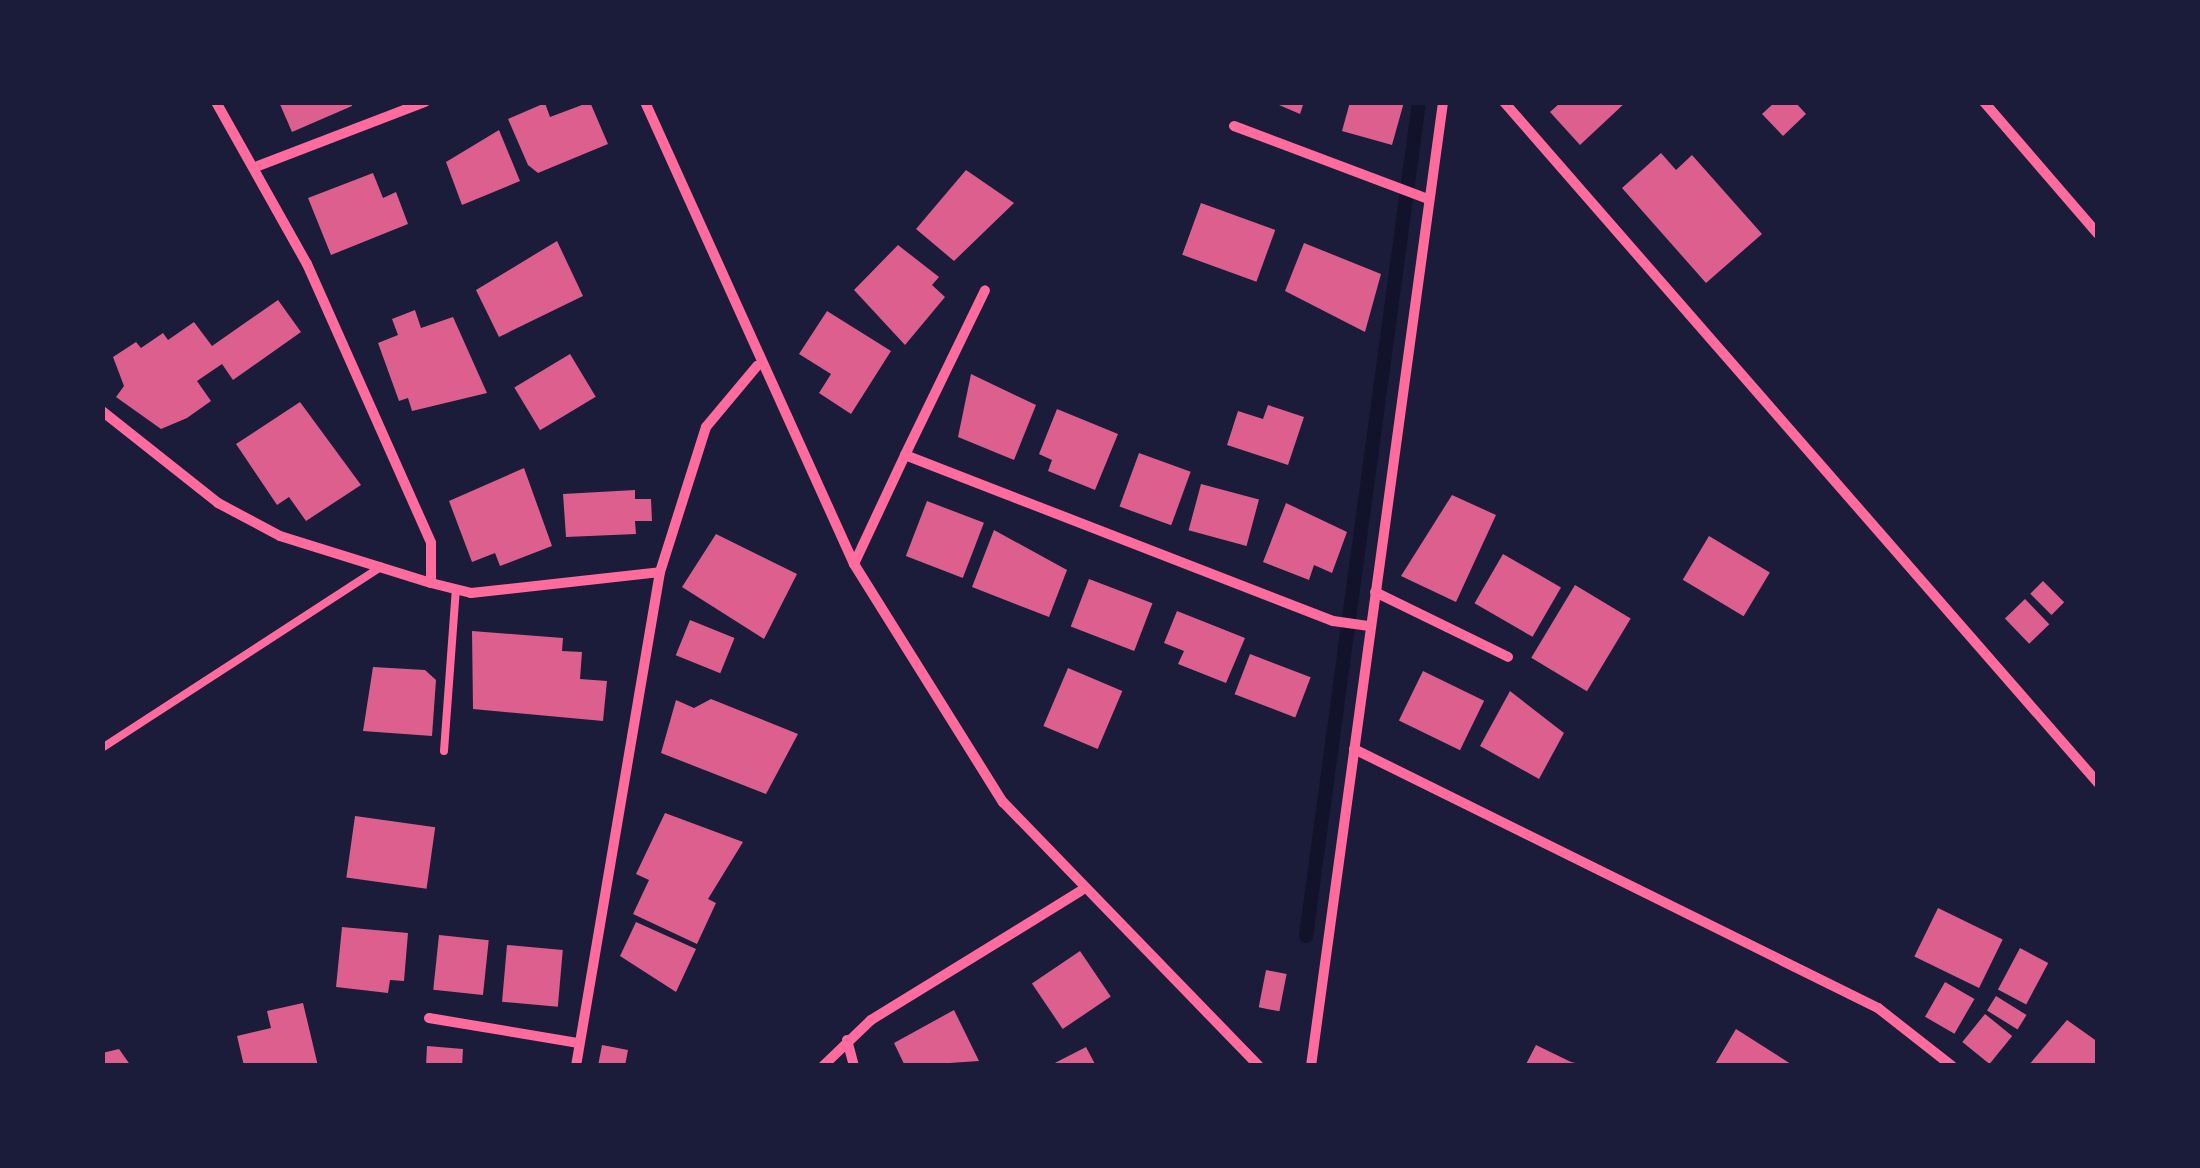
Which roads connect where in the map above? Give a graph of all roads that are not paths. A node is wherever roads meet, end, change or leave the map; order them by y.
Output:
1 (216, 102) edge
2 (425, 102) edge
3 (645, 102) edge
4 (1443, 102) edge
5 (1504, 102) edge
6 (1984, 102) edge
7 (1234, 126) dead end
8 (258, 166) junction
9 (1428, 199) junction
10 (2098, 234) edge
11 (985, 290) dead end
12 (757, 366) junction
13 (102, 412) edge
14 (905, 455) junction
15 (854, 564) junction
16 (380, 568) junction
17 (660, 572) junction
18 (432, 583) junction
19 (456, 589) junction
20 (1375, 592) junction
21 (1370, 626) junction
22 (1508, 657) dead end
23 (102, 748) edge
24 (1354, 749) junction
25 (444, 750) dead end
26 (2098, 784) edge
27 (1081, 891) junction
28 (430, 1018) dead end
29 (848, 1040) junction
30 (579, 1043) junction
31 (576, 1066) edge
32 (823, 1066) edge
33 (854, 1066) edge
34 (1259, 1066) edge
35 (1310, 1066) edge
36 (1952, 1066) edge

1 - 8 street
2 - 8 street
3 - 12 street
4 - 9 street
5 - 26 street
6 - 10 street
7 - 9 street
8 - 18 street
9 - 20 street
11 - 14 street
12 - 15 street
12 - 17 street
13 - 16 street
14 - 15 street
14 - 21 street
15 - 27 street
16 - 18 street
16 - 23 lane
17 - 19 street
17 - 30 street
18 - 19 street
19 - 25 lane
20 - 21 street
20 - 22 street
21 - 24 street
24 - 35 street
24 - 36 street
27 - 29 street
27 - 34 street
28 - 30 street
29 - 32 street
29 - 33 street
30 - 31 street

